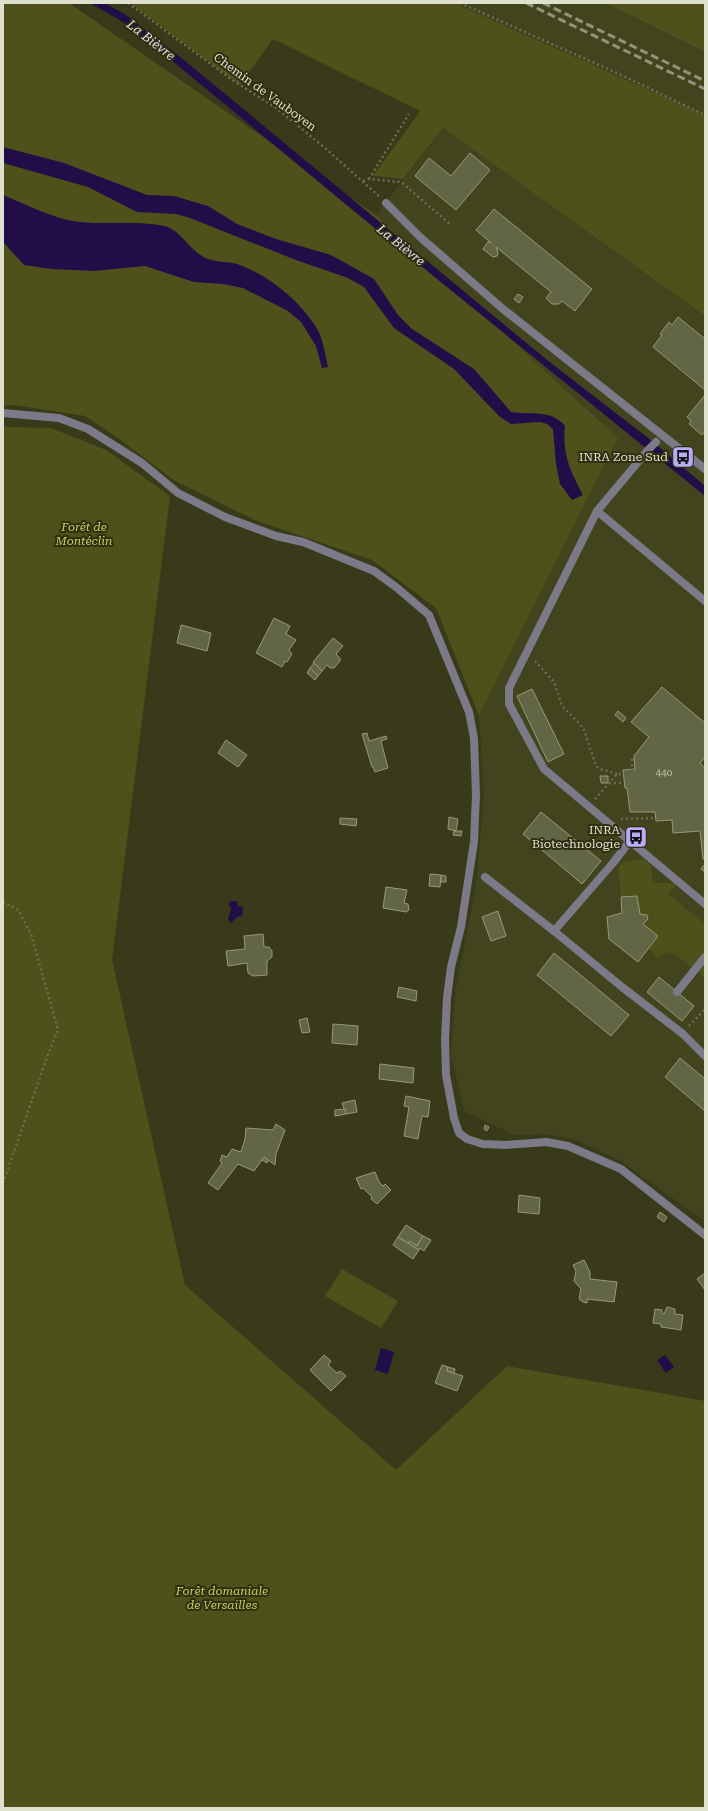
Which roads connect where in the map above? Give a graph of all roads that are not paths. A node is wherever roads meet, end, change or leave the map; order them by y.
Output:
1 (386, 203) road end
2 (3, 413) edge
3 (661, 435) junction
4 (705, 469) edge
5 (597, 511) junction
6 (705, 600) edge
7 (630, 842) junction
8 (485, 877) dead end
9 (705, 904) edge
10 (554, 931) junction
11 (705, 958) edge
12 (677, 992) dead end
13 (705, 1056) edge
14 (705, 1235) edge

1 - 3 street
2 - 14 street
3 - 4 street
3 - 5 street
5 - 6 street
5 - 7 street
7 - 9 street
7 - 10 street
8 - 10 street
10 - 13 street
11 - 12 street

